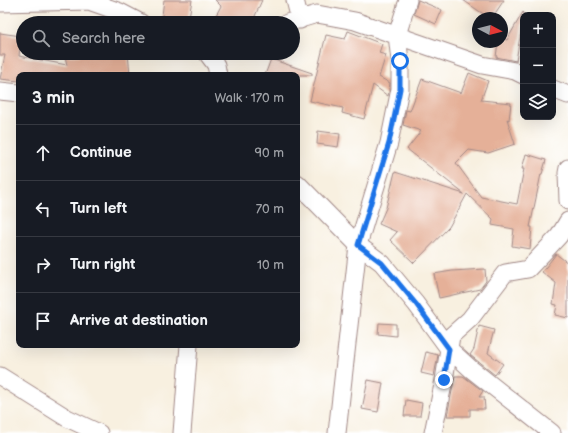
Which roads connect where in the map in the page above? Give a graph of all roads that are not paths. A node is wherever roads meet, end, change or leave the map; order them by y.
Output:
1 (89, 0) edge
2 (295, 0) edge
3 (408, 0) edge
4 (0, 3) edge
5 (128, 16) edge
6 (294, 16) edge
7 (300, 19) edge
8 (397, 35) junction
9 (212, 60) edge
10 (217, 72) edge
11 (520, 74) edge
12 (556, 90) edge
13 (0, 91) edge
14 (16, 93) edge
15 (568, 95) edge
16 (568, 168) edge
17 (300, 186) edge
18 (568, 201) edge
19 (568, 221) edge
20 (358, 245) junction
21 (189, 348) edge
22 (449, 349) junction
23 (0, 376) edge
24 (99, 433) edge
25 (182, 433) edge
26 (337, 433) edge
27 (433, 433) edge
28 (552, 433) edge

1 - 4 street
1 - 5 street
2 - 6 street
3 - 8 street
7 - 8 street
8 - 11 street
8 - 20 street
9 - 10 street
12 - 15 street
13 - 14 street
16 - 18 street
17 - 20 street
19 - 22 street
20 - 22 street
20 - 26 street
21 - 25 street
22 - 27 street
22 - 28 street
23 - 24 street

